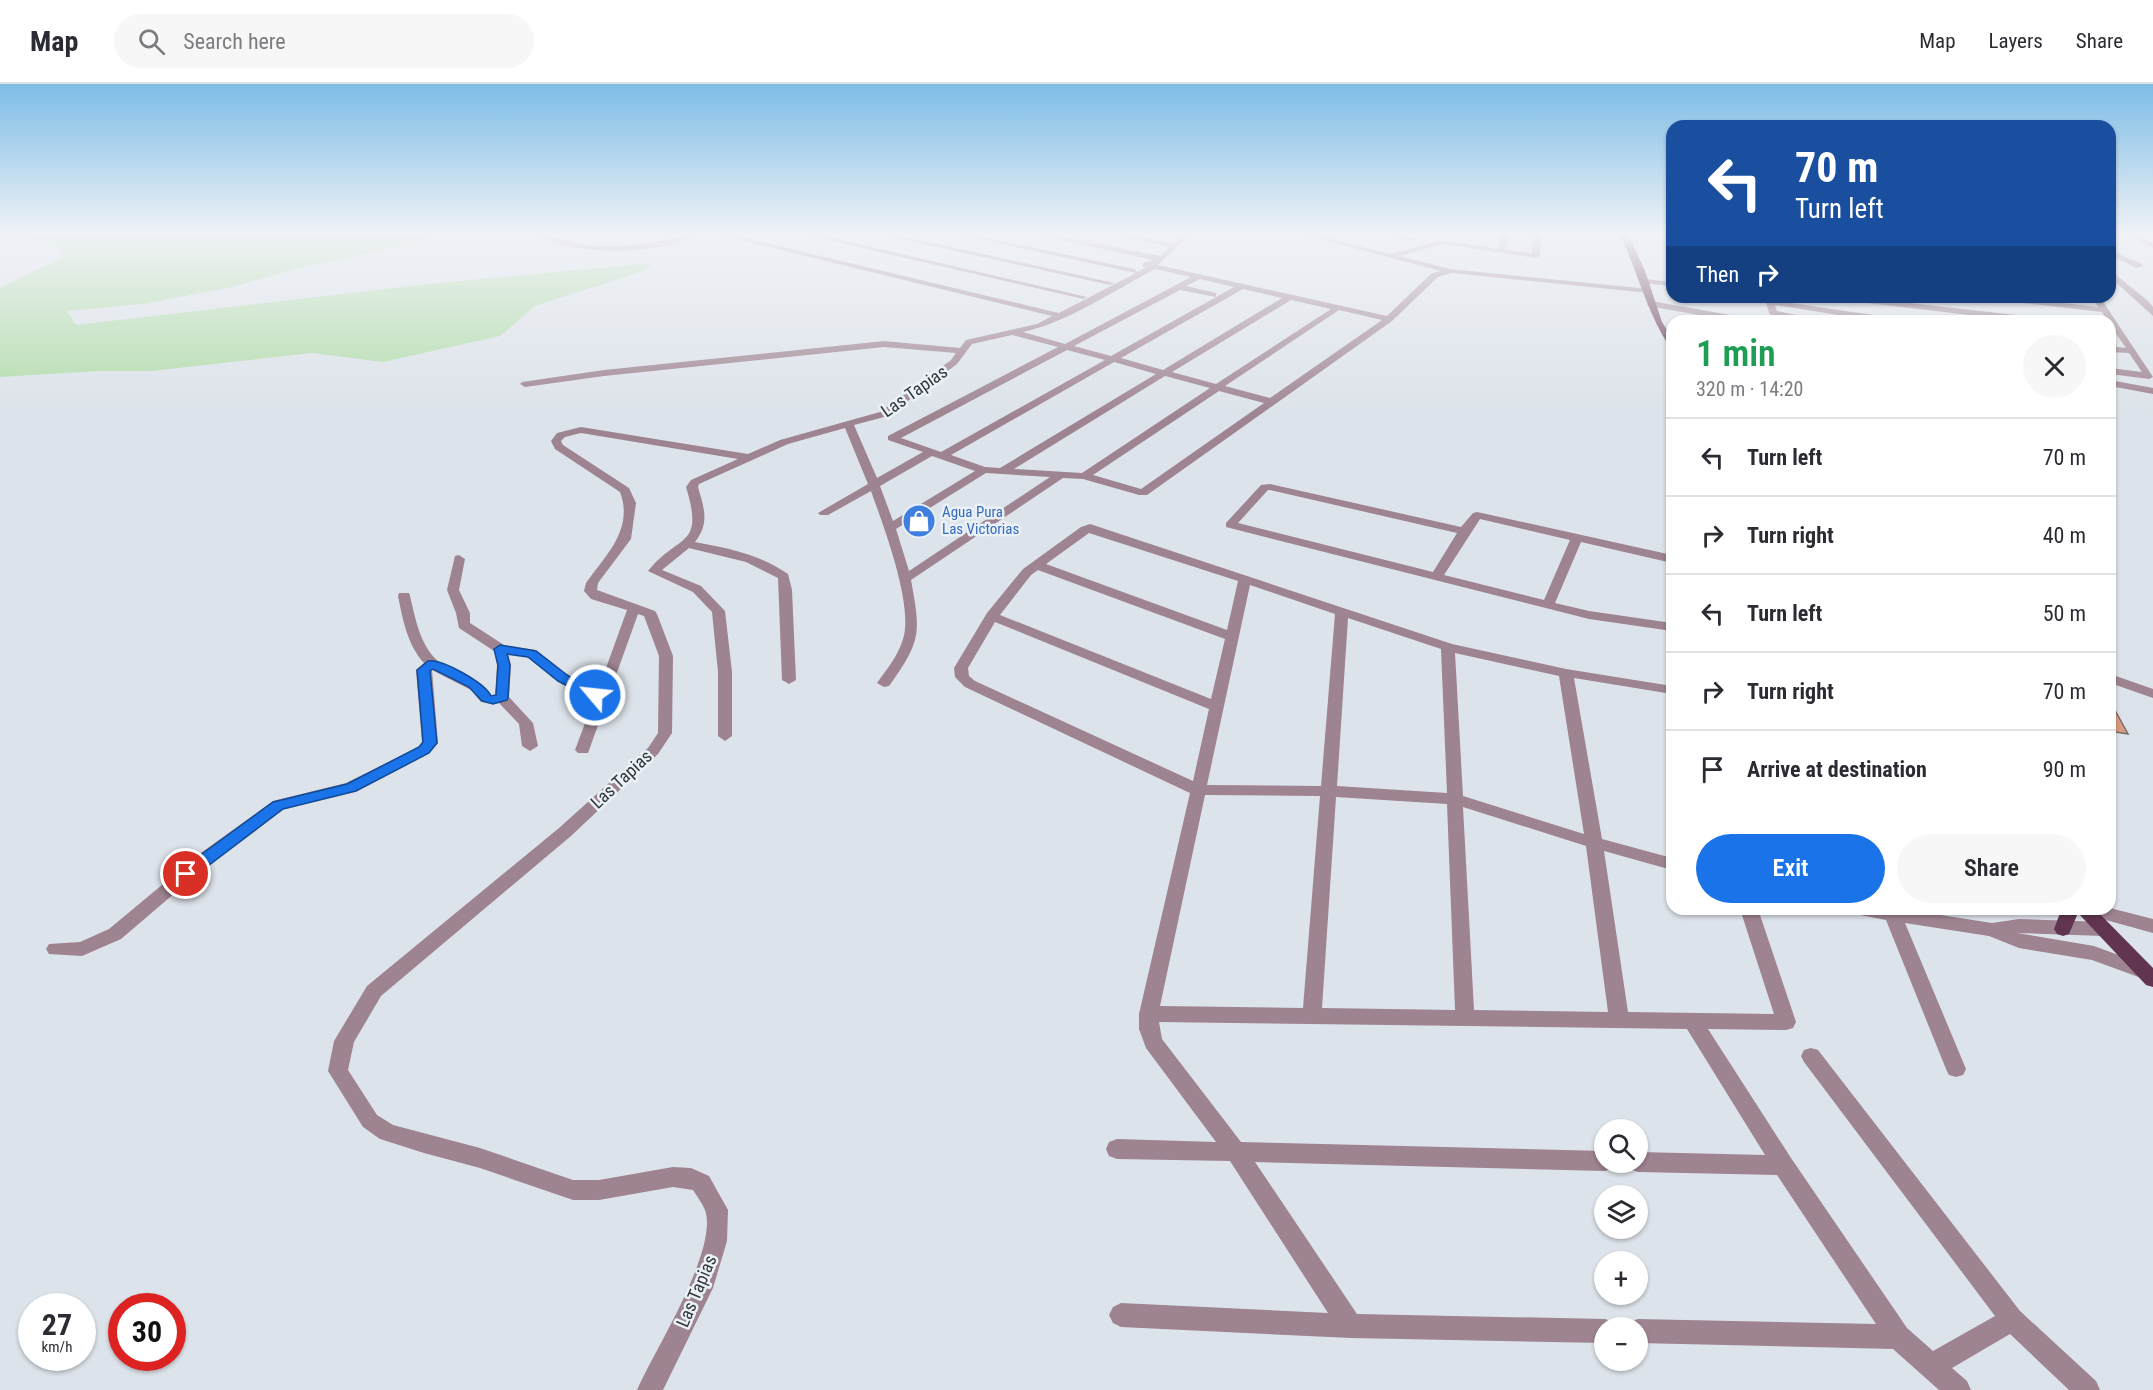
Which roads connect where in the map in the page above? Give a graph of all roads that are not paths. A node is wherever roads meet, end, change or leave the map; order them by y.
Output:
1 (974, 295) edge
2 (1074, 295) edge
3 (1087, 295) edge
4 (1097, 295) edge
5 (1164, 295) edge
6 (1226, 295) edge
7 (1280, 295) edge
8 (1414, 295) edge
9 (1649, 295) edge
10 (1083, 297) junction
11 (1289, 297) junction
12 (1770, 303) edge
13 (1777, 303) edge
14 (1815, 303) edge
15 (1874, 303) edge
16 (1917, 303) edge
17 (1922, 303) edge
18 (2043, 303) edge
19 (2100, 303) edge
20 (2149, 303) edge
21 (1651, 304) junction
22 (1337, 308) junction
23 (1811, 308) junction
24 (1921, 310) junction
25 (2105, 310) junction
26 (1050, 313) junction
27 (2153, 313) edge
28 (1713, 315) edge
29 (1785, 315) edge
30 (1856, 315) edge
31 (1926, 315) edge
32 (1976, 315) edge
33 (2108, 315) edge
34 (1060, 316) junction
35 (1389, 319) junction
36 (2116, 330) edge
37 (1014, 333) junction
38 (1666, 333) edge
39 (1066, 347) junction
40 (2116, 350) edge
41 (962, 351) junction
42 (2132, 351) junction
43 (1113, 360) junction
44 (2116, 372) edge
45 (1164, 373) junction
46 (525, 384) dead end
47 (2116, 384) edge
48 (1217, 387) junction
49 (2153, 391) edge
50 (1274, 402) junction
51 (849, 425) junction
52 (937, 454) junction
53 (747, 458) junction
54 (984, 470) junction
55 (1002, 471) junction
56 (1062, 474) junction
57 (1084, 476) junction
58 (873, 486) junction
59 (824, 513) dead end
60 (890, 528) junction
61 (1464, 531) junction
62 (1577, 537) junction
63 (687, 544) junction
64 (1666, 558) edge
65 (459, 559) dead end
66 (1037, 565) junction
67 (1436, 577) junction
68 (905, 579) junction
69 (1245, 579) junction
70 (404, 596) dead end
71 (1548, 605) junction
72 (634, 608) junction
73 (1342, 613) junction
74 (992, 616) junction
75 (1666, 623) edge
76 (1233, 637) junction
77 (1449, 647) junction
78 (500, 649) junction
79 (432, 664) junction
80 (1566, 674) junction
81 (789, 680) dead end
82 (2116, 680) edge
83 (884, 683) dead end
84 (1666, 689) edge
85 (2153, 694) edge
86 (601, 697) junction
87 (502, 698) junction
88 (1216, 707) junction
89 (724, 736) dead end
90 (530, 746) dead end
91 (583, 750) dead end
92 (1198, 790) junction
93 (1327, 791) junction
94 (1455, 799) junction
95 (1594, 843) junction
96 (1666, 862) edge
97 (1751, 915) edge
98 (1893, 915) edge
99 (1904, 915) edge
100 (2069, 915) edge
101 (2090, 915) edge
102 (2112, 915) edge
103 (2153, 926) edge
104 (2035, 927) junction
105 (2063, 928) junction
106 (2103, 929) junction
107 (1992, 930) junction
108 (2046, 945) junction
109 (55, 949) dead end
110 (2148, 976) edge
111 (1149, 1014) junction
112 (1312, 1016) junction
113 (1465, 1018) junction
114 (1619, 1020) junction
115 (1693, 1021) junction
116 (1811, 1056) dead end
117 (1956, 1069) dead end
118 (1117, 1149) dead end
119 (1235, 1151) junction
120 (1594, 1161) edge
121 (1648, 1162) edge
122 (1783, 1165) junction
123 (1121, 1315) dead end
124 (2012, 1319) junction
125 (1351, 1326) junction
126 (1594, 1331) edge
127 (1648, 1331) edge
128 (1898, 1337) junction
129 (1931, 1366) junction
130 (650, 1390) edge
131 (1958, 1390) edge
132 (2087, 1390) edge

1 - 26 street
2 - 10 street
3 - 10 street
4 - 34 street, Las Tapias
5 - 39 street
6 - 43 street
7 - 11 street
8 - 35 street
9 - 21 main road
10 - 26 street
11 - 22 street
11 - 45 street
12 - 29 street
13 - 23 street
14 - 23 street
15 - 24 street
16 - 24 street
17 - 24 street
18 - 25 street
19 - 25 street
20 - 27 street
21 - 28 street
21 - 38 main road
22 - 35 street
22 - 48 street
23 - 30 street
24 - 31 street
24 - 32 street
25 - 33 street
26 - 34 street
34 - 37 street, Las Tapias
35 - 50 street
36 - 42 street
37 - 39 street
37 - 41 street, Las Tapias
39 - 43 street
39 - 52 street
40 - 42 street
41 - 46 street
41 - 51 street, Las Tapias
42 - 44 street
43 - 45 street
43 - 52 street
45 - 48 street
45 - 55 street
47 - 49 street
48 - 50 street
48 - 57 street
50 - 57 street
51 - 53 street, Las Tapias
51 - 58 street
52 - 54 street
52 - 58 street
53 - 63 street
53 - 72 street, Las Tapias
54 - 55 street
54 - 60 street
55 - 56 street
56 - 57 street
56 - 68 street
58 - 59 street
58 - 60 street
60 - 68 street
61 - 62 street
61 - 67 street
61 - 67 street
62 - 64 street
62 - 71 street
63 - 81 street
63 - 89 street
65 - 78 street
66 - 69 street
66 - 74 street
66 - 76 street
67 - 71 street
68 - 83 street
69 - 73 street
69 - 76 street
70 - 79 street
71 - 75 street
72 - 86 street
72 - 130 street, Las Tapias
73 - 77 street
73 - 93 street
74 - 88 street
74 - 92 street
76 - 88 street
77 - 80 street
77 - 94 street
78 - 86 street
78 - 87 street
79 - 87 street
79 - 109 street
80 - 84 street
80 - 95 street
82 - 85 street
86 - 91 street
87 - 90 street
88 - 92 street
92 - 93 street
92 - 111 street
93 - 94 street
93 - 112 street
94 - 95 street
94 - 113 street
95 - 96 street
95 - 114 street
97 - 115 street
98 - 117 street
99 - 107 street
100 - 105 main road
101 - 106 main road
102 - 103 street
104 - 105 street
104 - 107 street
104 - 108 street
105 - 106 street
106 - 110 main road
107 - 108 street
108 - 110 street
111 - 112 street
111 - 119 street
112 - 113 street
113 - 114 street
114 - 115 street
115 - 122 street
116 - 124 street
118 - 119 street
119 - 120 street
119 - 125 street
121 - 122 street
122 - 128 street
123 - 125 street
124 - 129 street
124 - 132 street
125 - 126 street
127 - 128 street
128 - 129 street
129 - 131 street

